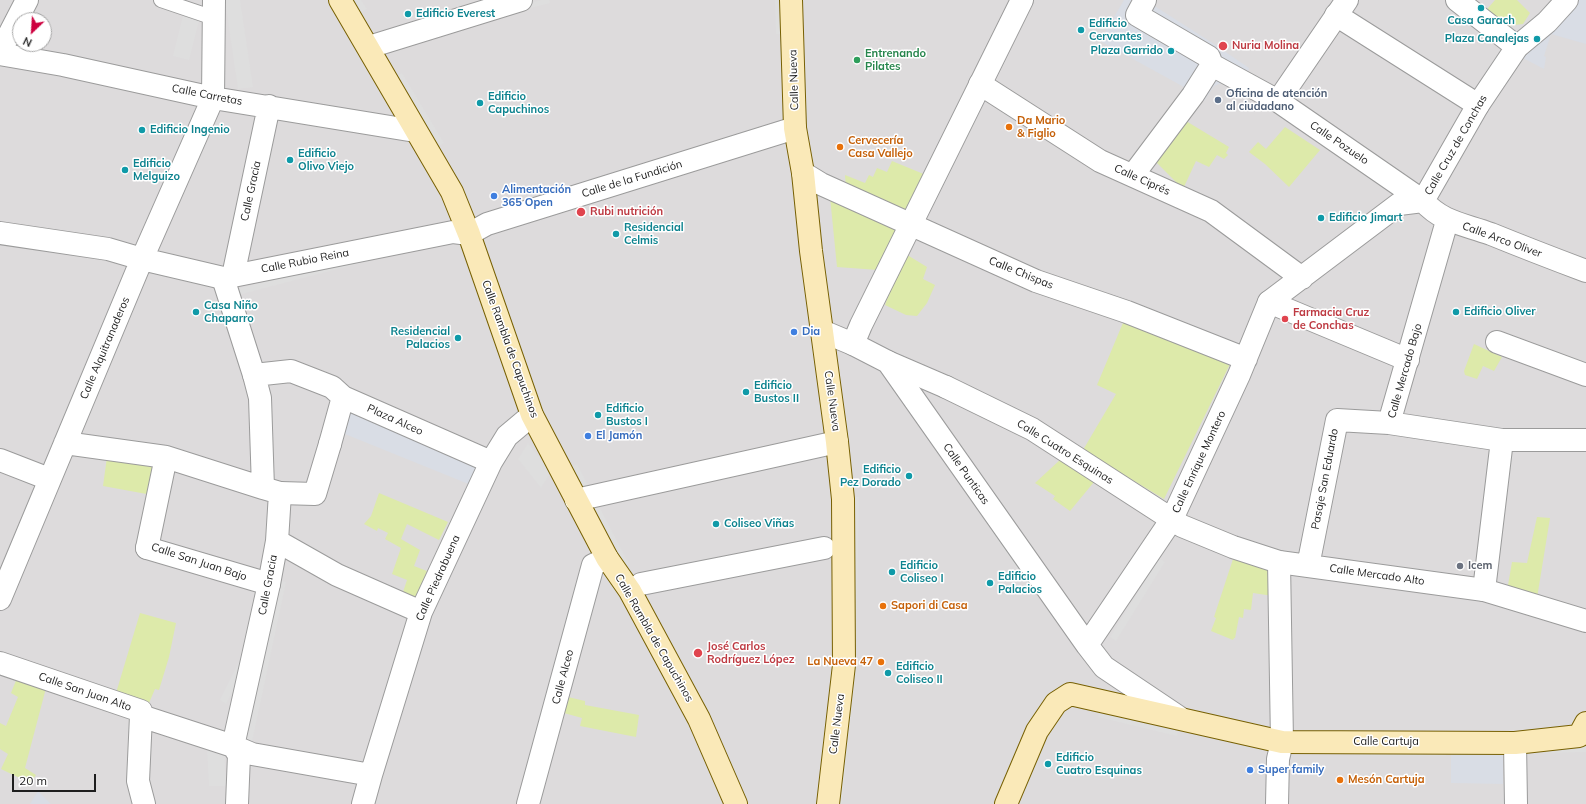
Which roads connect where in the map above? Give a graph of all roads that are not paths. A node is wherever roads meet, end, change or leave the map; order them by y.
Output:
1 (27, 0) edge
2 (161, 0) edge
3 (340, 0) edge
4 (521, 0) edge
5 (791, 0) edge
6 (1022, 0) edge
7 (1457, 0) edge
8 (1567, 0) edge
9 (1141, 8) edge
10 (1342, 8) edge
11 (214, 9) edge
12 (369, 47) junction
13 (1517, 47) junction
14 (0, 53) edge
15 (1212, 65) junction
16 (980, 84) junction
17 (213, 98) junction
18 (1278, 101) junction
19 (1478, 105) junction
20 (269, 106) junction
21 (795, 128) junction
22 (415, 131) junction
23 (803, 173) junction
24 (1133, 175) junction
25 (1423, 201) junction
26 (1448, 221) junction
27 (910, 225) junction
28 (0, 233) edge
29 (469, 234) junction
30 (142, 259) junction
31 (1586, 271) edge
32 (228, 277) junction
33 (1302, 278) junction
34 (1269, 302) junction
35 (822, 331) junction
36 (1497, 342) dead end
37 (853, 344) junction
38 (1246, 359) junction
39 (1408, 360) junction
40 (888, 362) junction
41 (254, 375) junction
42 (1586, 375) edge
43 (343, 397) junction
44 (532, 415) junction
45 (1390, 423) junction
46 (1502, 440) junction
47 (1586, 440) edge
48 (837, 442) junction
49 (65, 443) junction
50 (166, 457) junction
51 (0, 460) edge
52 (491, 462) junction
53 (49, 479) junction
54 (272, 490) junction
55 (576, 500) junction
56 (1172, 519) junction
57 (276, 541) junction
58 (824, 548) dead end
59 (607, 558) junction
60 (1279, 562) junction
61 (1308, 566) junction
62 (269, 584) junction
63 (641, 584) dead end
64 (1484, 590) junction
65 (0, 599) edge
66 (421, 612) junction
67 (1586, 621) edge
68 (1087, 645) junction
69 (0, 663) edge
70 (141, 716) junction
71 (1180, 718) junction
72 (1586, 723) edge
73 (1282, 742) junction
74 (1515, 743) junction
75 (233, 746) junction
76 (371, 775) junction
77 (144, 804) edge
78 (236, 804) edge
79 (363, 804) edge
80 (528, 804) edge
81 (736, 804) edge
82 (828, 804) edge
83 (1006, 804) edge
84 (1277, 804) edge
85 (1516, 804) edge

1 - 14 street
2 - 11 lane
3 - 12 main road, Calle Rambla de Capuchinos
4 - 12 street
5 - 21 main road, Calle Nueva
6 - 16 street
7 - 13 street
8 - 13 street
9 - 15 street
10 - 18 street
10 - 19 street
11 - 17 street
12 - 22 main road, Calle Rambla de Capuchinos
13 - 19 street, Calle Cruz de Conchas
14 - 17 street, Calle Carretas
15 - 18 street, Calle Pozuelo
15 - 24 street
16 - 24 street, Calle Ciprés
16 - 27 street
17 - 20 street, Calle Carretas
17 - 30 street, Calle Alquitranaderos
18 - 25 street, Calle Pozuelo
19 - 25 street, Calle Cruz de Conchas
20 - 22 street, Calle Carretas
20 - 32 street, Calle Gracia
21 - 23 main road, Calle Nueva
21 - 29 street, Calle de la Fundición
22 - 29 main road, Calle Rambla de Capuchinos
23 - 27 street, Calle Chispas
23 - 35 main road, Calle Nueva
24 - 33 street, Calle Ciprés
25 - 26 street, Calle Arco Oliver
25 - 33 street, Calle Cruz de Conchas
26 - 31 street, Calle Arco Oliver
26 - 39 street, Calle Mercado Bajo
27 - 37 street
27 - 38 street, Calle Chispas
28 - 30 street, Calle Rubio Reina
29 - 32 street, Calle Rubio Reina
29 - 44 main road, Calle Rambla de Capuchinos
30 - 32 street, Calle Rubio Reina
30 - 49 street, Calle Alquitranaderos
32 - 41 street, Calle Gracia
33 - 34 street
34 - 38 street, Calle Enrique Montero
34 - 39 street
35 - 37 street, Calle Punticas
35 - 48 main road, Calle Nueva
36 - 42 street
37 - 40 street, Calle Punticas
38 - 56 street, Calle Enrique Montero
39 - 45 street, Calle Mercado Bajo
40 - 56 street, Calle Cuatro Esquinas
40 - 68 street, Calle Punticas
41 - 43 street, Plaza Alceo
41 - 54 street, Calle Gracia
43 - 52 street, Plaza Alceo
43 - 54 street
44 - 52 street, Calle Piedrabuena
44 - 55 main road, Calle Rambla de Capuchinos
45 - 46 street, Calle Mercado Bajo
45 - 61 street, Pasaje San Eduardo
46 - 47 street, Calle Mercado Bajo
46 - 64 street
48 - 55 street
48 - 82 main road, Calle Nueva
49 - 50 street
49 - 53 street, Calle Alquitranaderos
50 - 54 street
50 - 62 street, Calle San Juan Bajo
51 - 53 street
52 - 66 street, Calle Piedrabuena
53 - 65 street, Calle Alquitranaderos
54 - 57 street, Calle Gracia
55 - 59 main road, Calle Rambla de Capuchinos
56 - 60 street, Calle Mercado Alto
56 - 68 street, Calle Enrique Montero
57 - 62 street, Calle Gracia
57 - 66 street
58 - 63 street
59 - 80 street, Calle Alceo
59 - 81 main road, Calle Rambla de Capuchinos
60 - 61 street, Calle Mercado Alto
60 - 73 street
61 - 64 street, Calle Mercado Alto
62 - 75 street, Calle Gracia
64 - 67 street, Calle Mercado Alto
66 - 76 street, Calle Piedrabuena
68 - 71 street, Calle Cartuja
69 - 70 street, Calle San Juan Alto
70 - 75 street, Calle San Juan Alto
70 - 77 street
71 - 73 main road, Calle Cartuja
71 - 83 main road, Calle Cartuja
72 - 74 main road, Calle Cartuja
73 - 74 main road, Calle Cartuja
73 - 84 street
74 - 85 street
75 - 76 street, Calle San Juan Alto
75 - 78 street, Calle Gracia
76 - 79 street, Calle Piedrabuena

